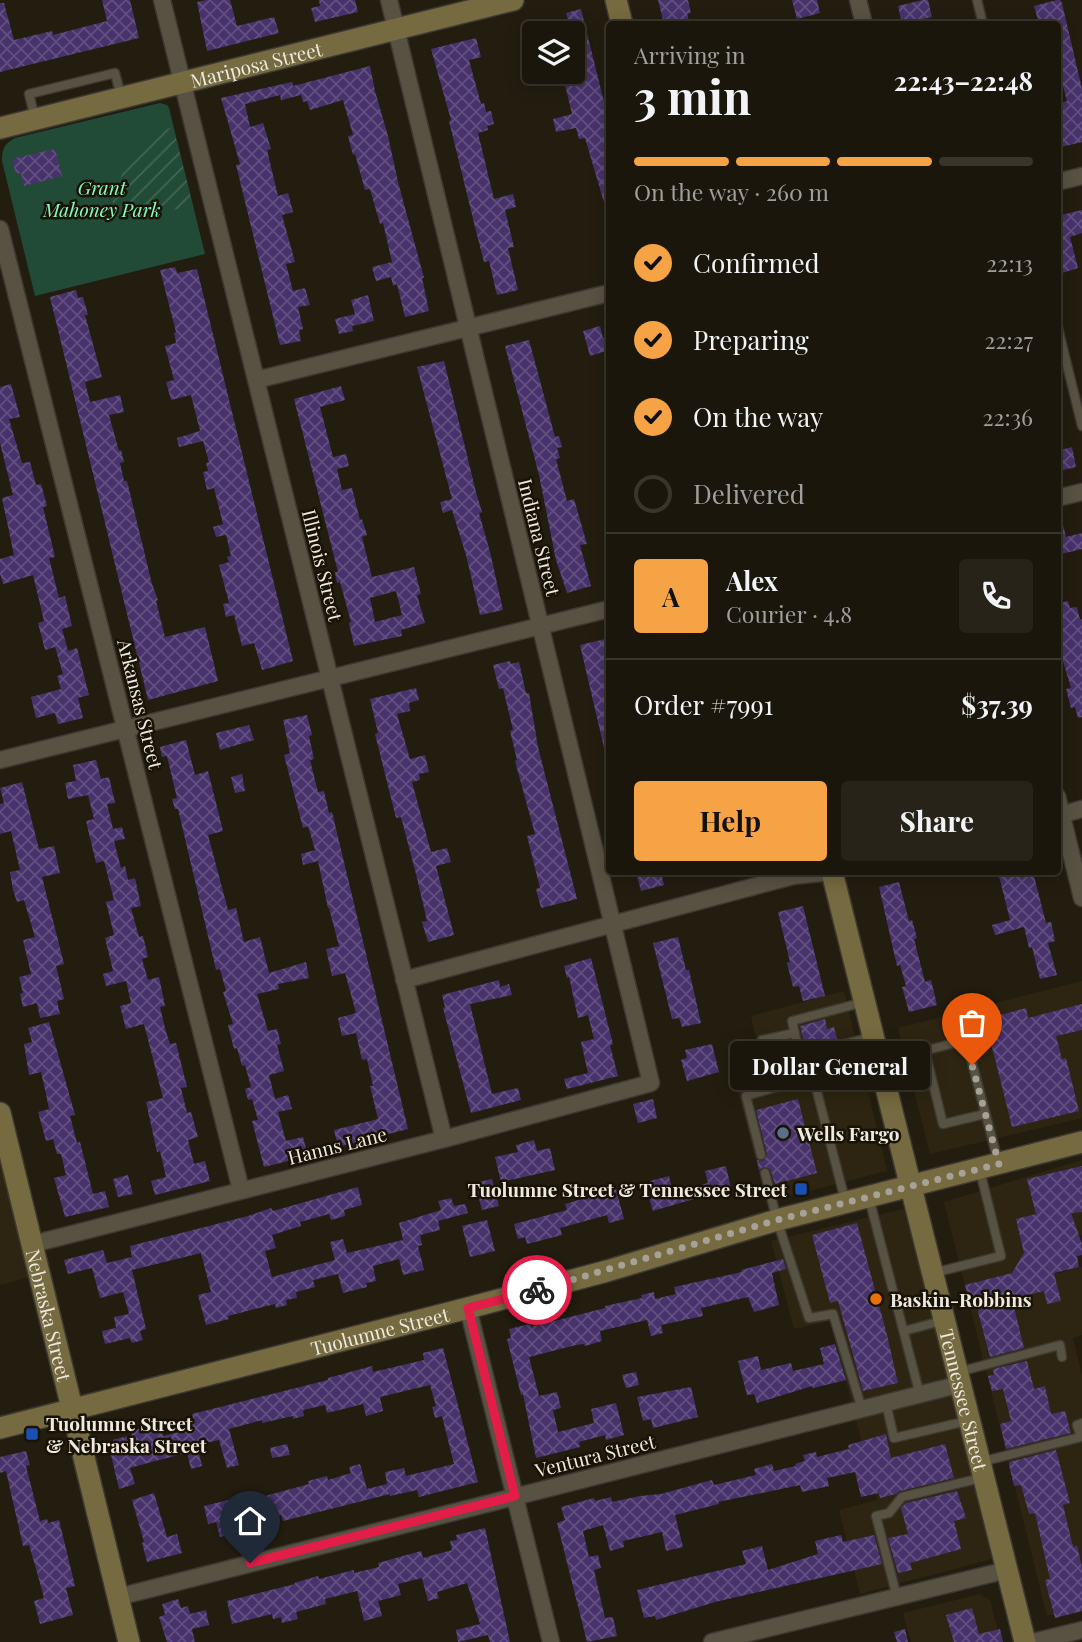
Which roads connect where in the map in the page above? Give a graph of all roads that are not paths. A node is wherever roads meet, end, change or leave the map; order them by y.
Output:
1 (162, 0) edge
2 (389, 0) edge
3 (513, 0) edge
4 (616, 0) edge
5 (858, 0) edge
6 (977, 0) edge
7 (621, 21) edge
8 (863, 21) edge
9 (982, 21) edge
10 (396, 28) junction
11 (182, 81) junction
12 (0, 128) edge
13 (1082, 176) edge
14 (1061, 181) edge
15 (0, 229) edge
16 (606, 294) edge
17 (468, 328) junction
18 (1061, 340) edge
19 (256, 380) junction
20 (1082, 426) edge
21 (1082, 492) edge
22 (1061, 497) edge
23 (606, 610) edge
24 (540, 626) junction
25 (329, 678) junction
26 (125, 728) junction
27 (0, 760) edge
28 (1082, 809) edge
29 (1061, 814) edge
30 (1061, 822) edge
31 (802, 875) edge
32 (832, 875) edge
33 (1082, 898) edge
34 (613, 925) junction
35 (404, 980) junction
36 (865, 1002) junction
37 (794, 1033) junction
38 (762, 1040) dead end
39 (877, 1050) junction
40 (925, 1051) junction
41 (813, 1076) junction
42 (651, 1083) joint
43 (0, 1113) edge
44 (985, 1114) junction
45 (443, 1139) junction
46 (1082, 1142) edge
47 (761, 1155) dead end
48 (989, 1166) junction
49 (765, 1173) dead end
50 (911, 1186) junction
51 (242, 1191) junction
52 (869, 1197) junction
53 (846, 1203) junction
54 (777, 1220) junction
55 (33, 1244) junction
56 (933, 1273) junction
57 (468, 1308) junction
58 (945, 1320) junction
59 (904, 1331) junction
60 (1062, 1357) dead end
61 (960, 1378) junction
62 (920, 1395) junction
63 (886, 1403) junction
64 (73, 1409) junction
65 (862, 1409) junction
66 (970, 1420) junction
67 (1082, 1423) edge
68 (0, 1428) edge
69 (982, 1470) junction
70 (515, 1496) junction
71 (1007, 1570) junction
72 (118, 1597) junction
73 (897, 1597) junction
74 (1082, 1630) edge
75 (129, 1642) edge
76 (551, 1642) edge
77 (712, 1642) edge
78 (1025, 1642) edge
79 (1033, 1642) edge

1 - 11 street, Illinois Street
2 - 10 street, Indiana Street
3 - 10 main road, Mariposa Street
4 - 7 main road
5 - 8 street
6 - 9 lane
10 - 11 main road, Mariposa Street
10 - 17 street, Indiana Street
11 - 12 main road, Mariposa Street
11 - 19 street, Illinois Street
13 - 14 street
15 - 26 street, Arkansas Street
16 - 17 street
17 - 19 street
17 - 24 street, Indiana Street
18 - 20 lane
19 - 25 street, Illinois Street
21 - 22 street
23 - 24 street
24 - 25 street
24 - 34 street, Indiana Street
25 - 26 street
25 - 35 street, Illinois Street
26 - 27 street
26 - 51 street, Arkansas Street
28 - 29 street
30 - 33 street
31 - 34 street
32 - 36 main road, Tennessee Street
34 - 35 street
34 - 42 street, Indiana Street
35 - 45 street, Illinois Street
36 - 37 lane
36 - 39 main road, Tennessee Street
37 - 38 lane
37 - 39 lane
39 - 40 lane
39 - 41 lane
39 - 50 main road, Tennessee Street
40 - 44 lane
40 - 44 lane
41 - 47 lane
41 - 53 lane
42 - 45 street, Hanns Lane
43 - 55 main road, Nebraska Street
44 - 48 lane
45 - 51 street, Hanns Lane
46 - 48 main road, Tuolumne Street
48 - 50 main road, Tuolumne Street
48 - 56 lane
49 - 54 lane
50 - 52 main road, Tuolumne Street
50 - 56 main road, Tennessee Street
51 - 55 street, Hanns Lane
52 - 53 main road, Tuolumne Street
52 - 59 lane
53 - 54 main road, Tuolumne Street
54 - 57 main road, Tuolumne Street
54 - 65 lane
55 - 64 main road, Nebraska Street
56 - 58 main road, Tennessee Street
57 - 64 main road, Tuolumne Street
57 - 70 street
58 - 59 lane
58 - 61 main road, Tennessee Street
59 - 62 lane
60 - 61 lane
61 - 62 street, Ventura Street
61 - 66 main road, Tennessee Street
62 - 63 street, Ventura Street
63 - 65 street, Ventura Street
63 - 66 lane
64 - 68 main road, Tuolumne Street
64 - 72 main road, Nebraska Street
65 - 70 street, Ventura Street
66 - 69 main road, Tennessee Street
67 - 69 lane
69 - 71 main road, Tennessee Street
69 - 73 lane
70 - 72 street, Ventura Street
70 - 76 street
71 - 73 street
71 - 78 main road, Tennessee Street
72 - 75 main road, Nebraska Street
73 - 77 street
74 - 79 street

